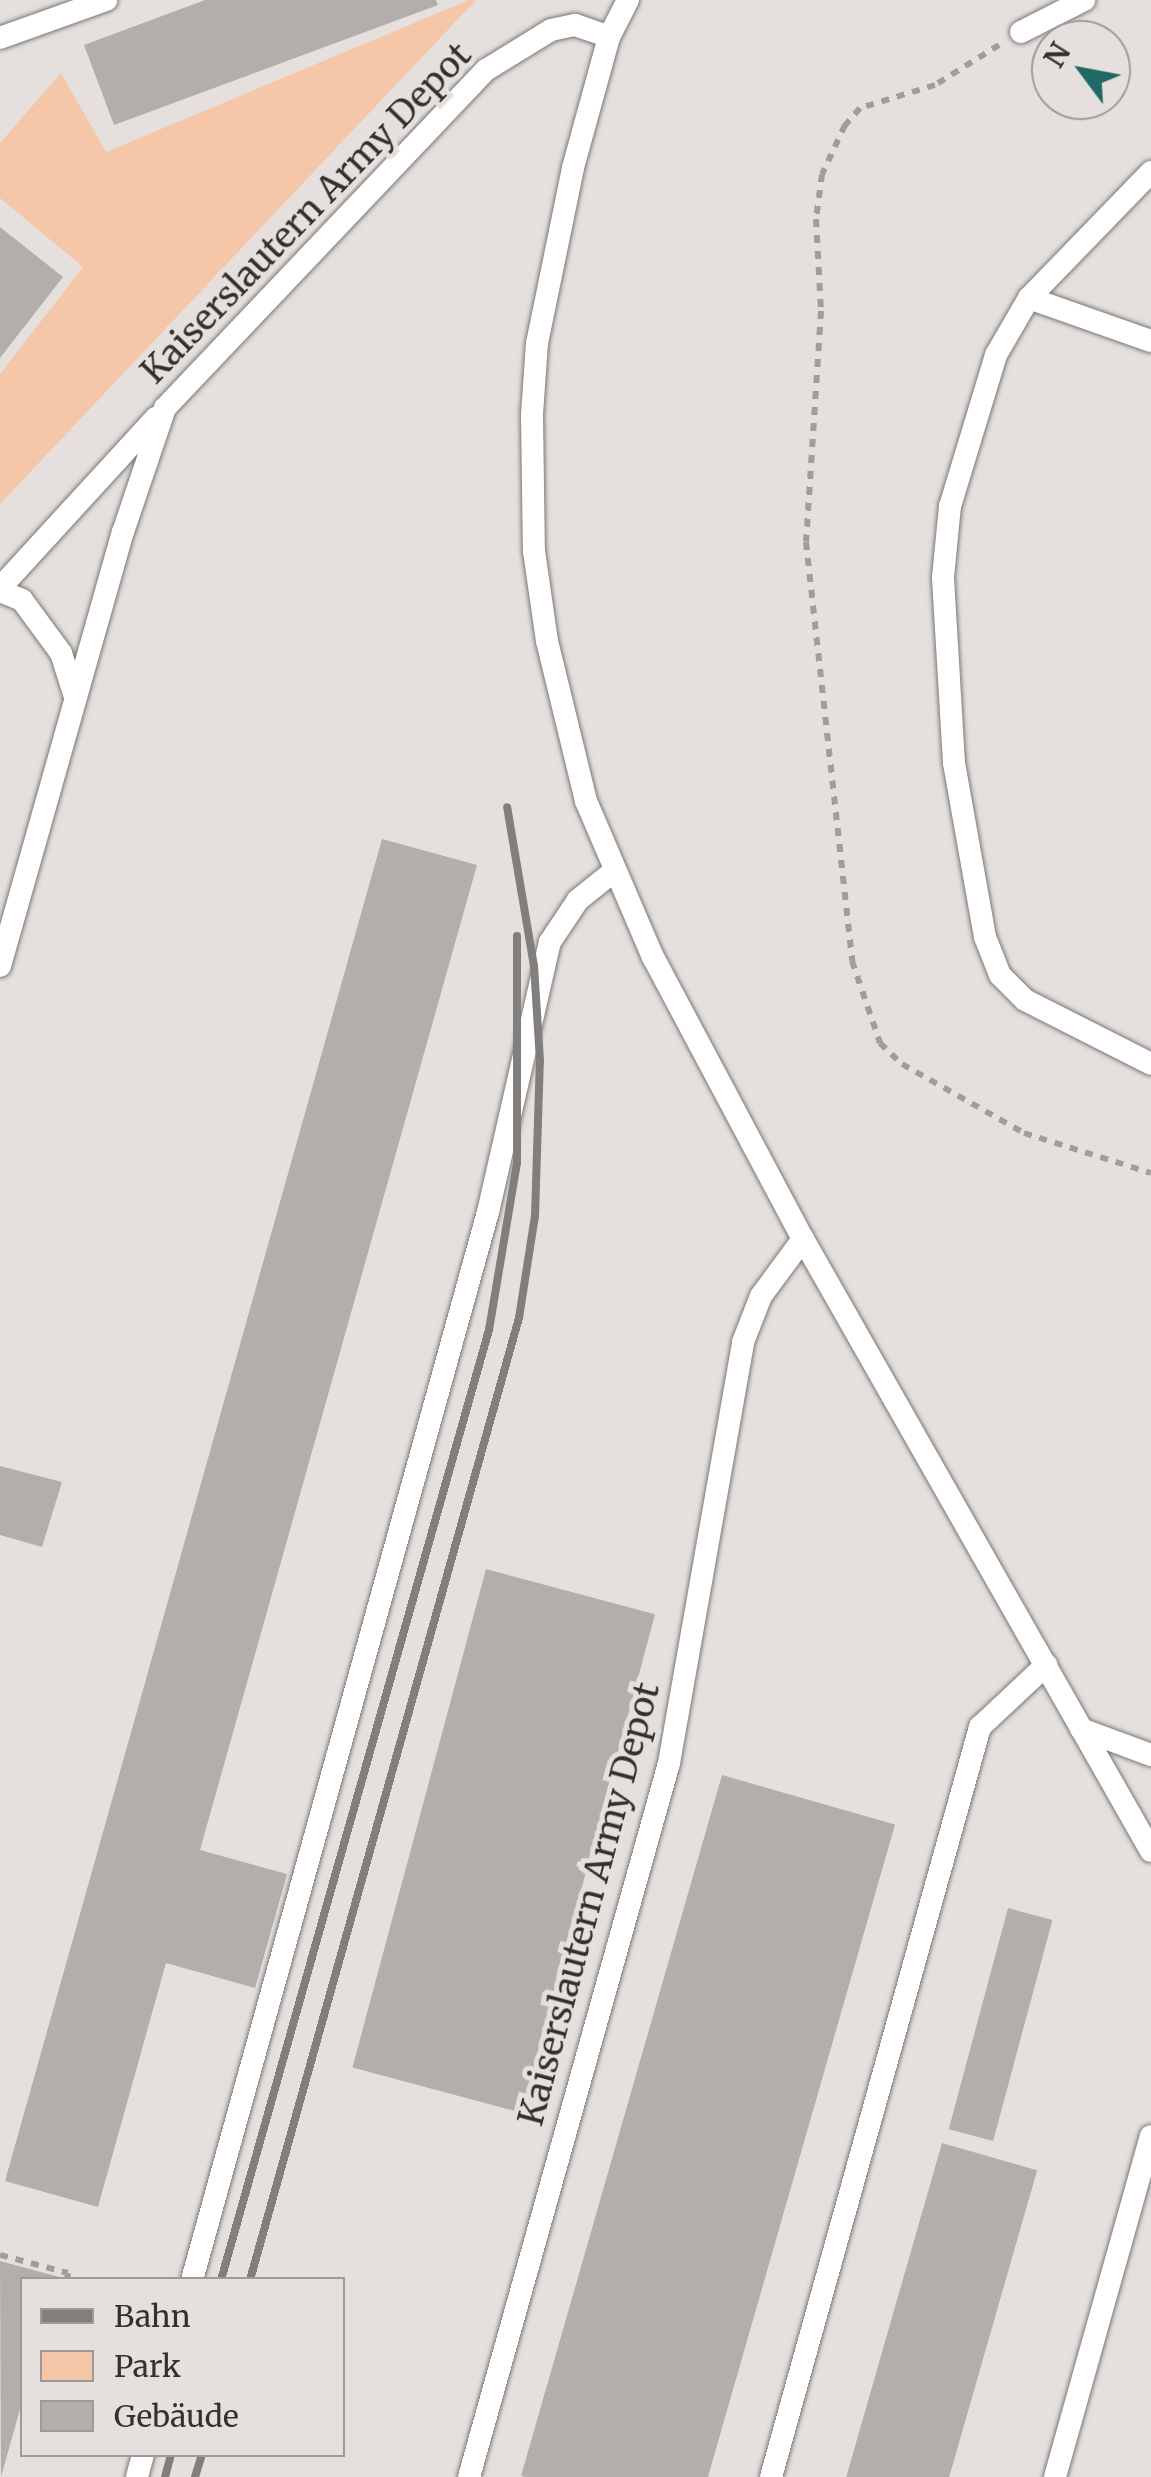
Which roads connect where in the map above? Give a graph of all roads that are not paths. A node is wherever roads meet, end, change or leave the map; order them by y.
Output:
1 (106, 0) edge
2 (628, 0) edge
3 (1084, 0) edge
4 (1021, 32) road end
5 (608, 37) junction
6 (0, 38) edge
7 (1151, 172) edge
8 (1029, 298) junction
9 (1151, 342) edge
10 (165, 408) junction
11 (0, 589) edge
12 (75, 700) junction
13 (613, 872) junction
14 (0, 966) edge
15 (1151, 1064) edge
16 (803, 1239) junction
17 (1046, 1665) junction
18 (1082, 1729) junction
19 (1151, 1754) edge
20 (1151, 1851) edge
21 (1151, 2136) edge
22 (193, 2277) edge
23 (469, 2477) edge
24 (771, 2477) edge
25 (1055, 2477) edge

1 - 6 lane
2 - 5 lane
3 - 4 lane
5 - 10 lane, Kaiserslautern Army Depot
5 - 13 lane
7 - 8 lane
8 - 9 lane
8 - 15 lane
10 - 11 lane
10 - 12 lane, Kaiserslautern Army Depot
11 - 12 lane
12 - 14 lane, Kaiserslautern Army Depot
13 - 16 lane
13 - 22 lane
16 - 17 lane
16 - 23 lane, Kaiserslautern Army Depot
17 - 18 lane
17 - 24 lane
18 - 19 lane
18 - 20 lane
21 - 25 lane

